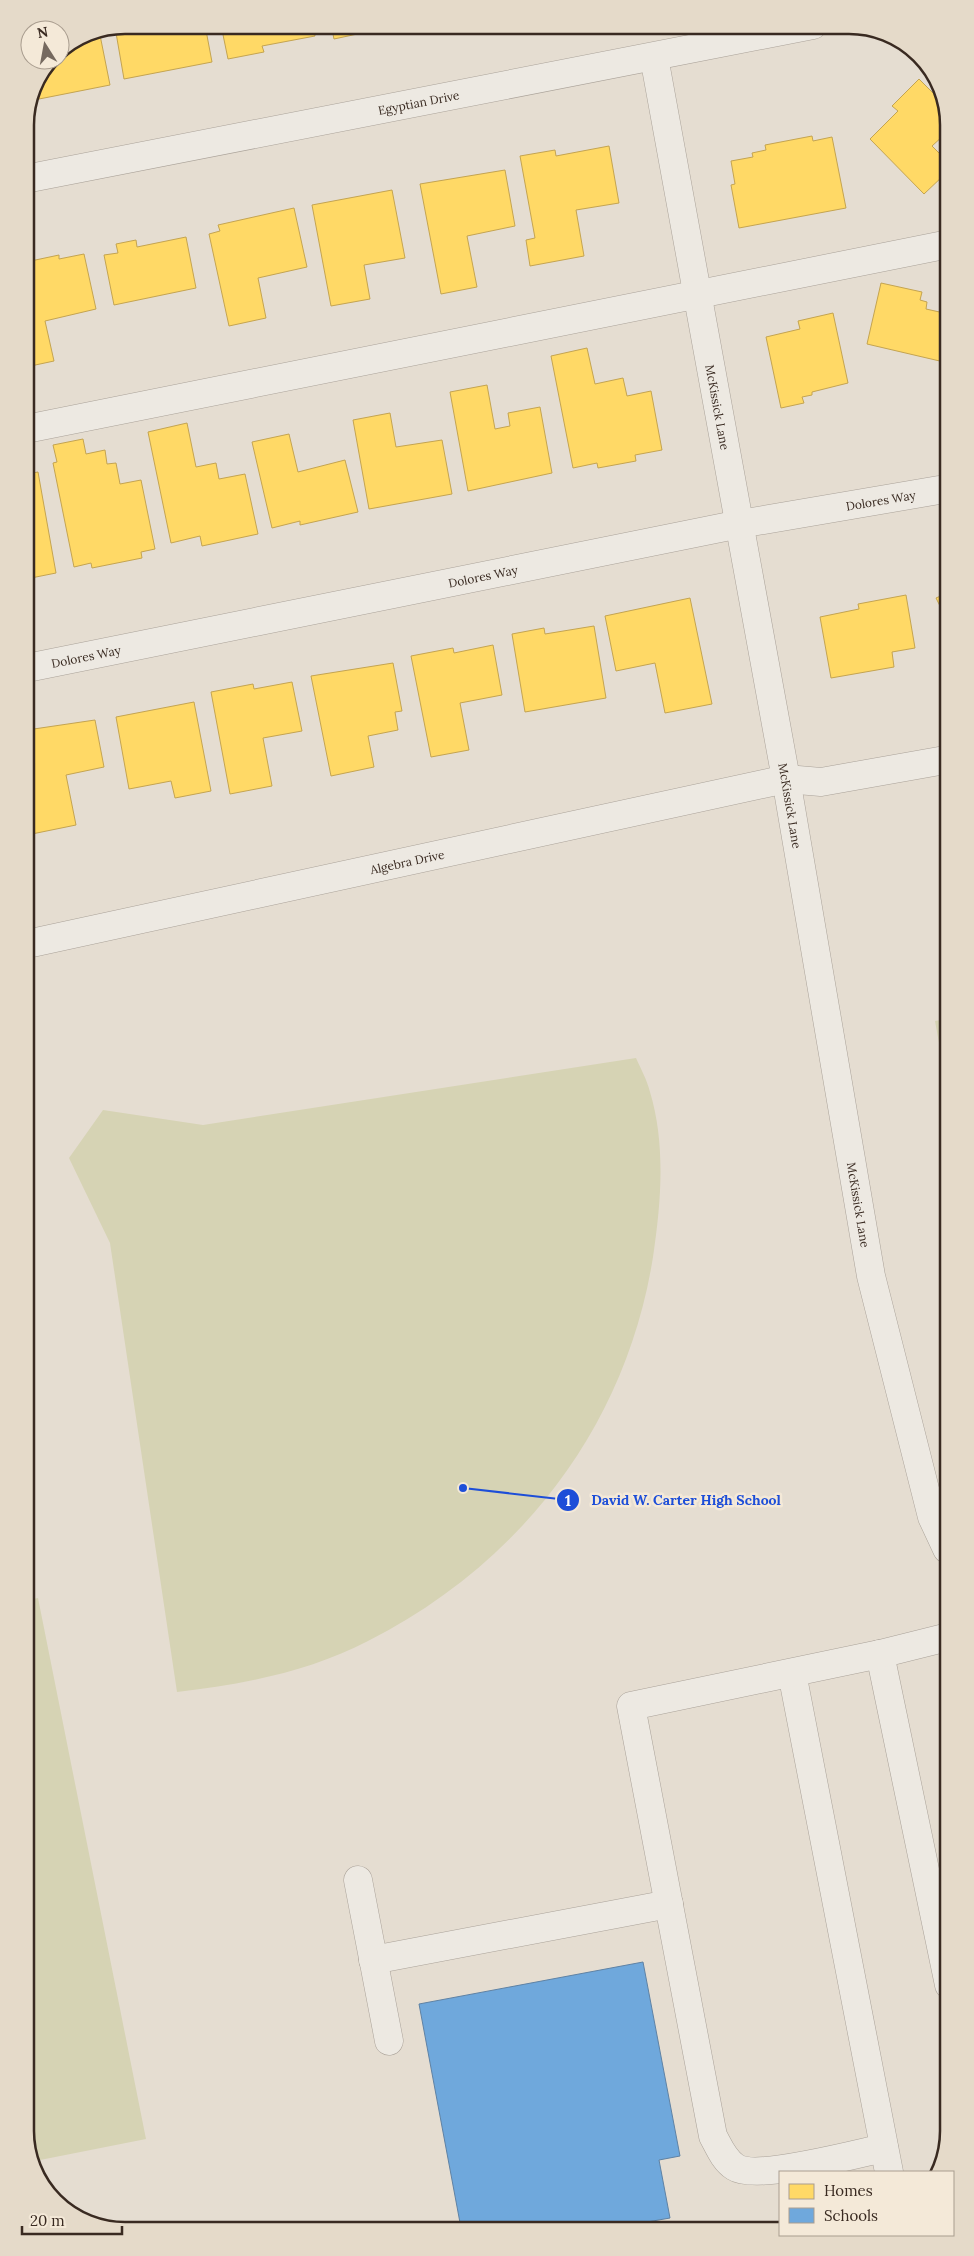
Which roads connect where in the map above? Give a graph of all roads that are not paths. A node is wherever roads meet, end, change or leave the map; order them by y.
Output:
1 (768, 34) edge
2 (654, 57) junction
3 (34, 177) edge
4 (940, 246) edge
5 (697, 293) junction
6 (34, 427) edge
7 (939, 490) dead end
8 (740, 524) junction
9 (34, 667) edge
10 (940, 761) edge
11 (786, 780) junction
12 (34, 942) edge
13 (940, 1533) edge
14 (940, 1645) edge
15 (880, 1654) junction
16 (792, 1673) junction
17 (358, 1880) dead end
18 (669, 1904) junction
19 (940, 1942) edge
20 (373, 1960) junction
21 (389, 2041) dead end
22 (886, 2160) edge

1 - 2 street, Egyptian Drive
2 - 3 street, Egyptian Drive
2 - 5 street, McKissick Lane
4 - 5 street
5 - 6 street
5 - 8 street, McKissick Lane
7 - 8 street, Dolores Way
8 - 9 street, Dolores Way
8 - 11 street, McKissick Lane
10 - 11 street, Algebra Drive
11 - 12 street, Algebra Drive
11 - 13 street, McKissick Lane
14 - 15 street
15 - 16 street
15 - 19 street
16 - 18 street
16 - 22 street
17 - 20 street
18 - 20 street
18 - 22 street
20 - 21 street

